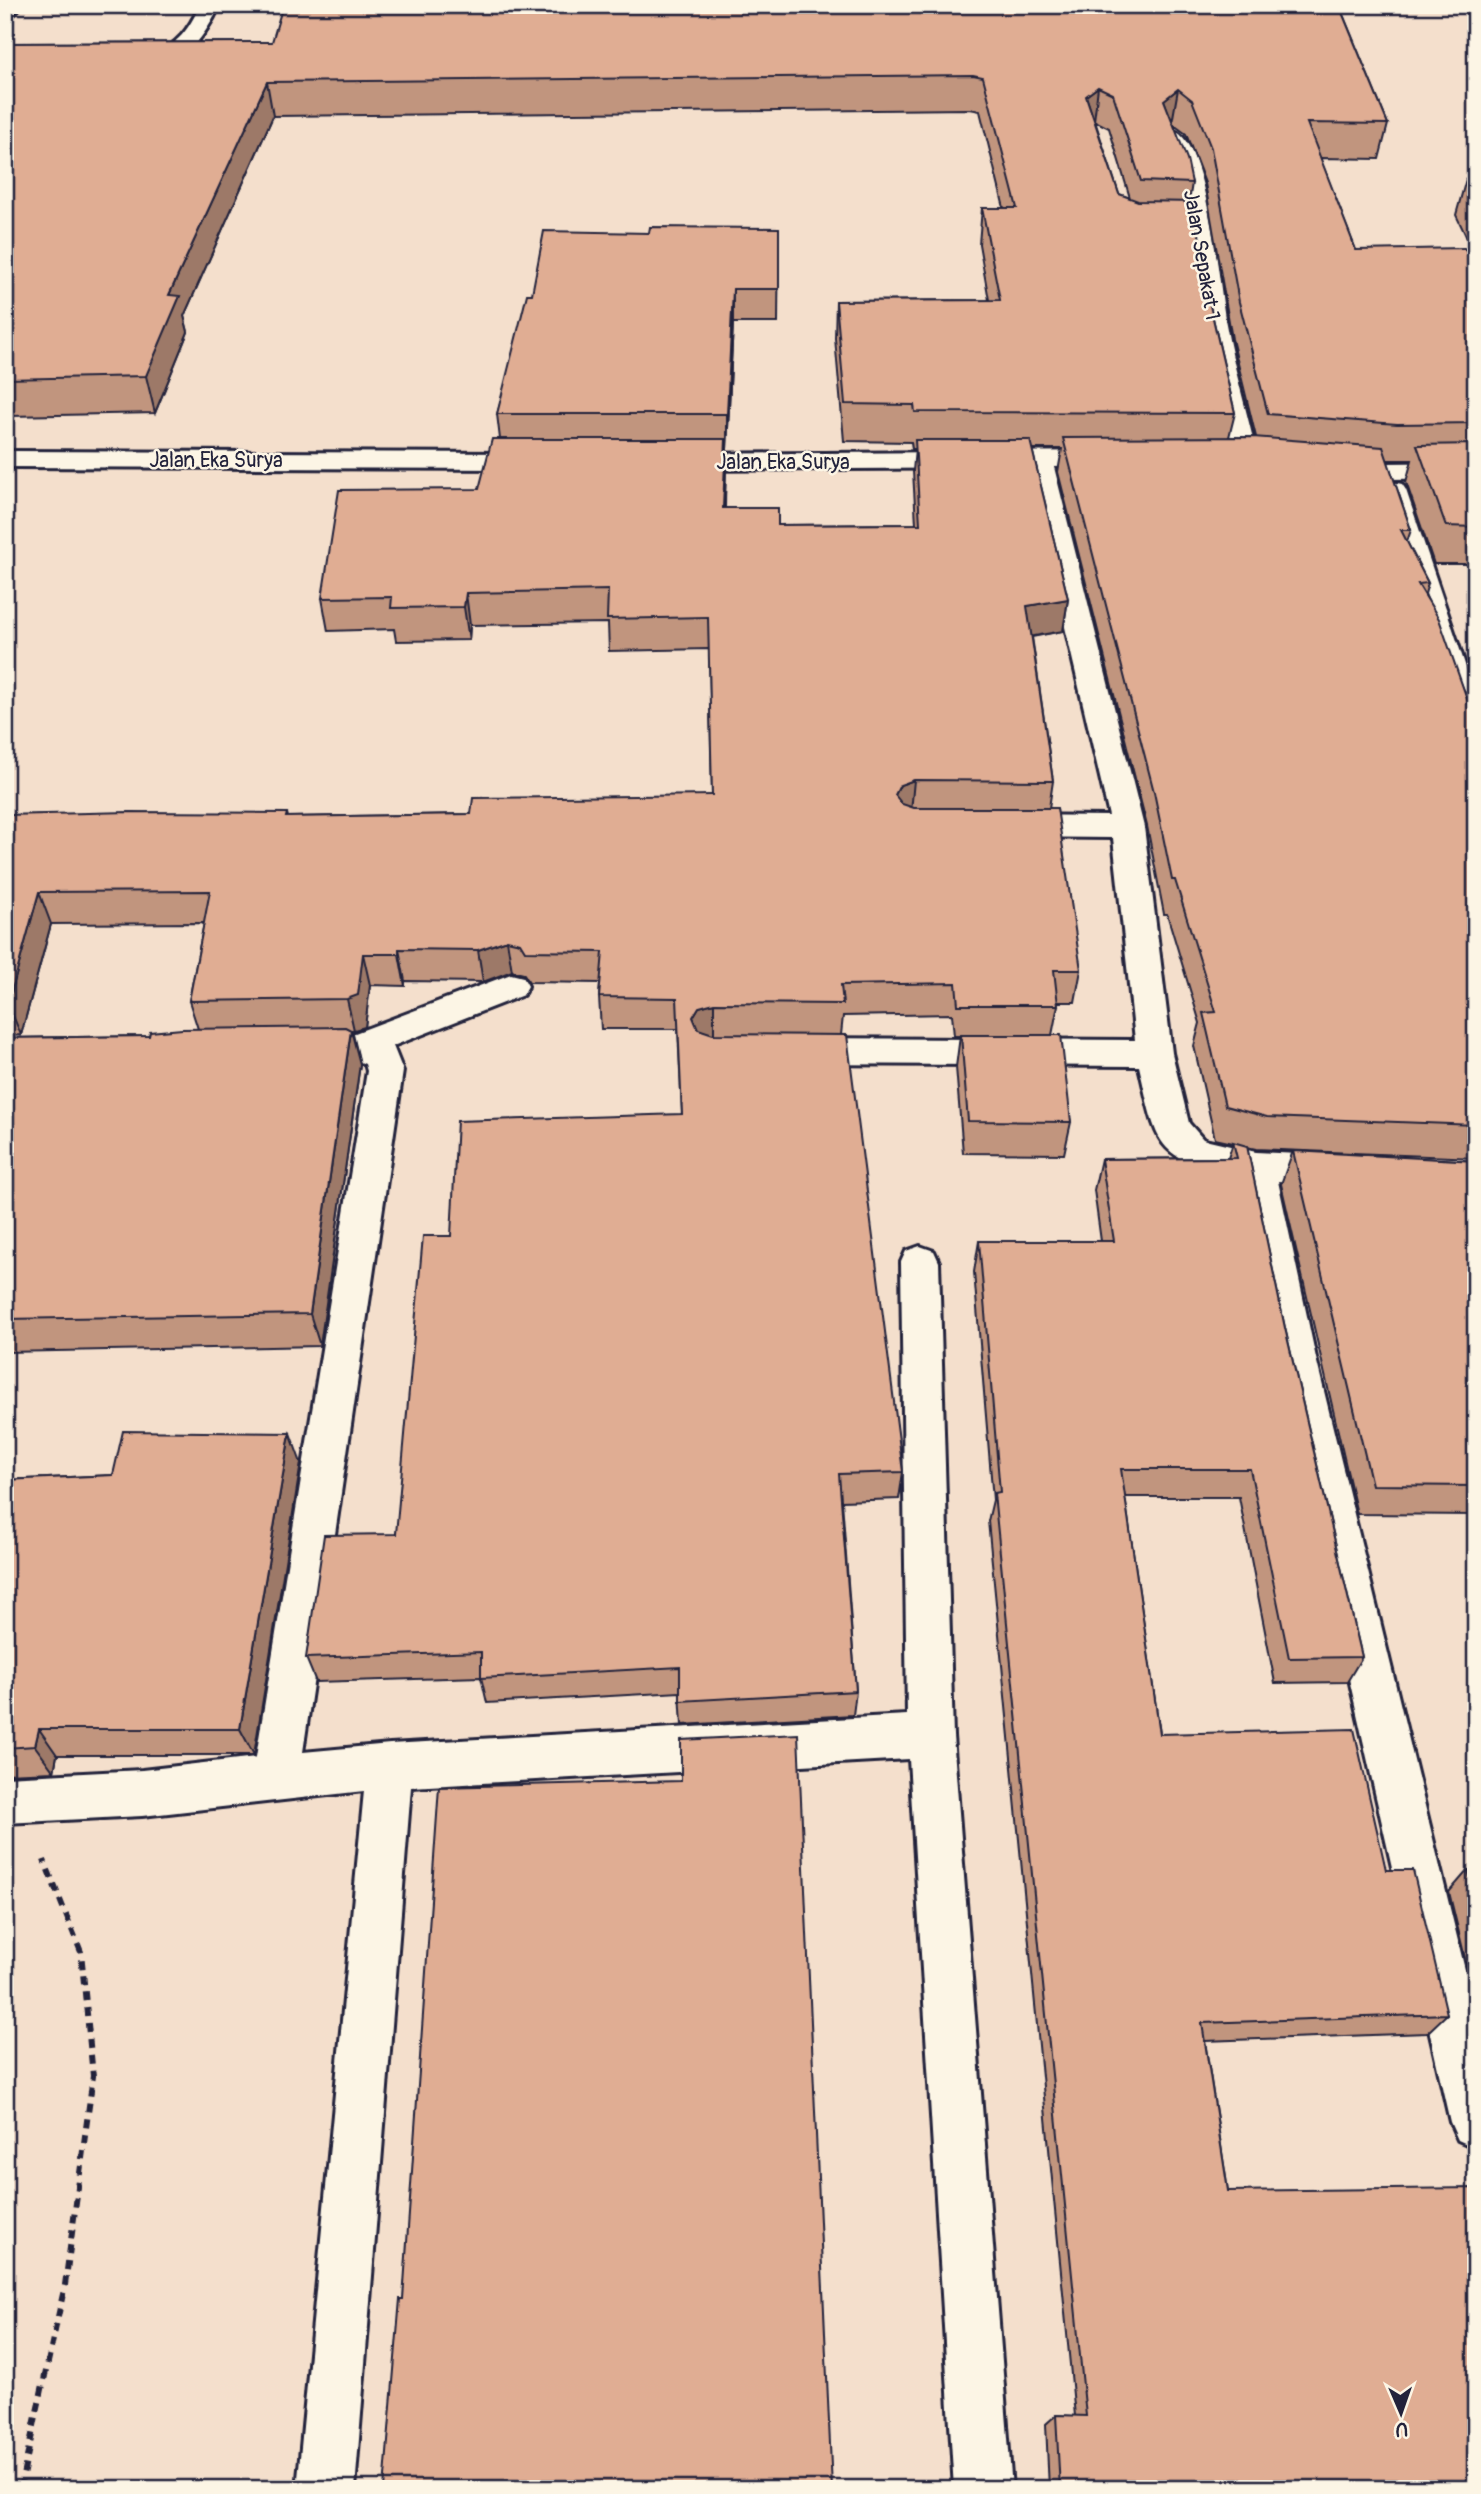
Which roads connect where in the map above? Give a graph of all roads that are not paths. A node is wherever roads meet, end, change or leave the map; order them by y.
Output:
1 (12, 5) edge
2 (210, 5) edge
3 (5, 12) edge
4 (122, 67) edge
5 (1172, 133) edge
6 (1174, 228) edge
7 (1202, 228) junction
8 (5, 459) edge
9 (1039, 459) junction
10 (1135, 459) edge
11 (1217, 460) edge
12 (559, 461) edge
13 (642, 462) edge
14 (1309, 465) edge
15 (1476, 470) edge
16 (1386, 471) junction
17 (1476, 743) edge
18 (979, 826) edge
19 (1128, 827) junction
20 (511, 986) dead end
21 (358, 1046) junction
22 (263, 1047) edge
23 (768, 1051) edge
24 (1154, 1054) junction
25 (1256, 1166) junction
26 (1366, 1171) edge
27 (920, 1262) dead end
28 (930, 1736) junction
29 (390, 1766) junction
30 (276, 1777) junction
31 (12, 1799) edge
32 (1476, 2122) edge
33 (326, 2489) edge
34 (983, 2489) edge

1 - 3 main road
2 - 4 street
5 - 7 street, Jalan Sepakat 1
6 - 7 street
7 - 11 street, Jalan Sepakat 1
8 - 12 street, Jalan Eka Surya
9 - 10 street, Jalan Eka Surya
9 - 13 street, Jalan Eka Surya
9 - 19 street
14 - 16 street
15 - 16 street
16 - 17 street
18 - 19 street
19 - 24 street
20 - 21 street
21 - 22 street
21 - 30 street
23 - 24 street
24 - 25 street
25 - 26 street
25 - 32 street
27 - 28 street
28 - 29 street
28 - 34 street
29 - 30 street
29 - 33 street
30 - 31 street

